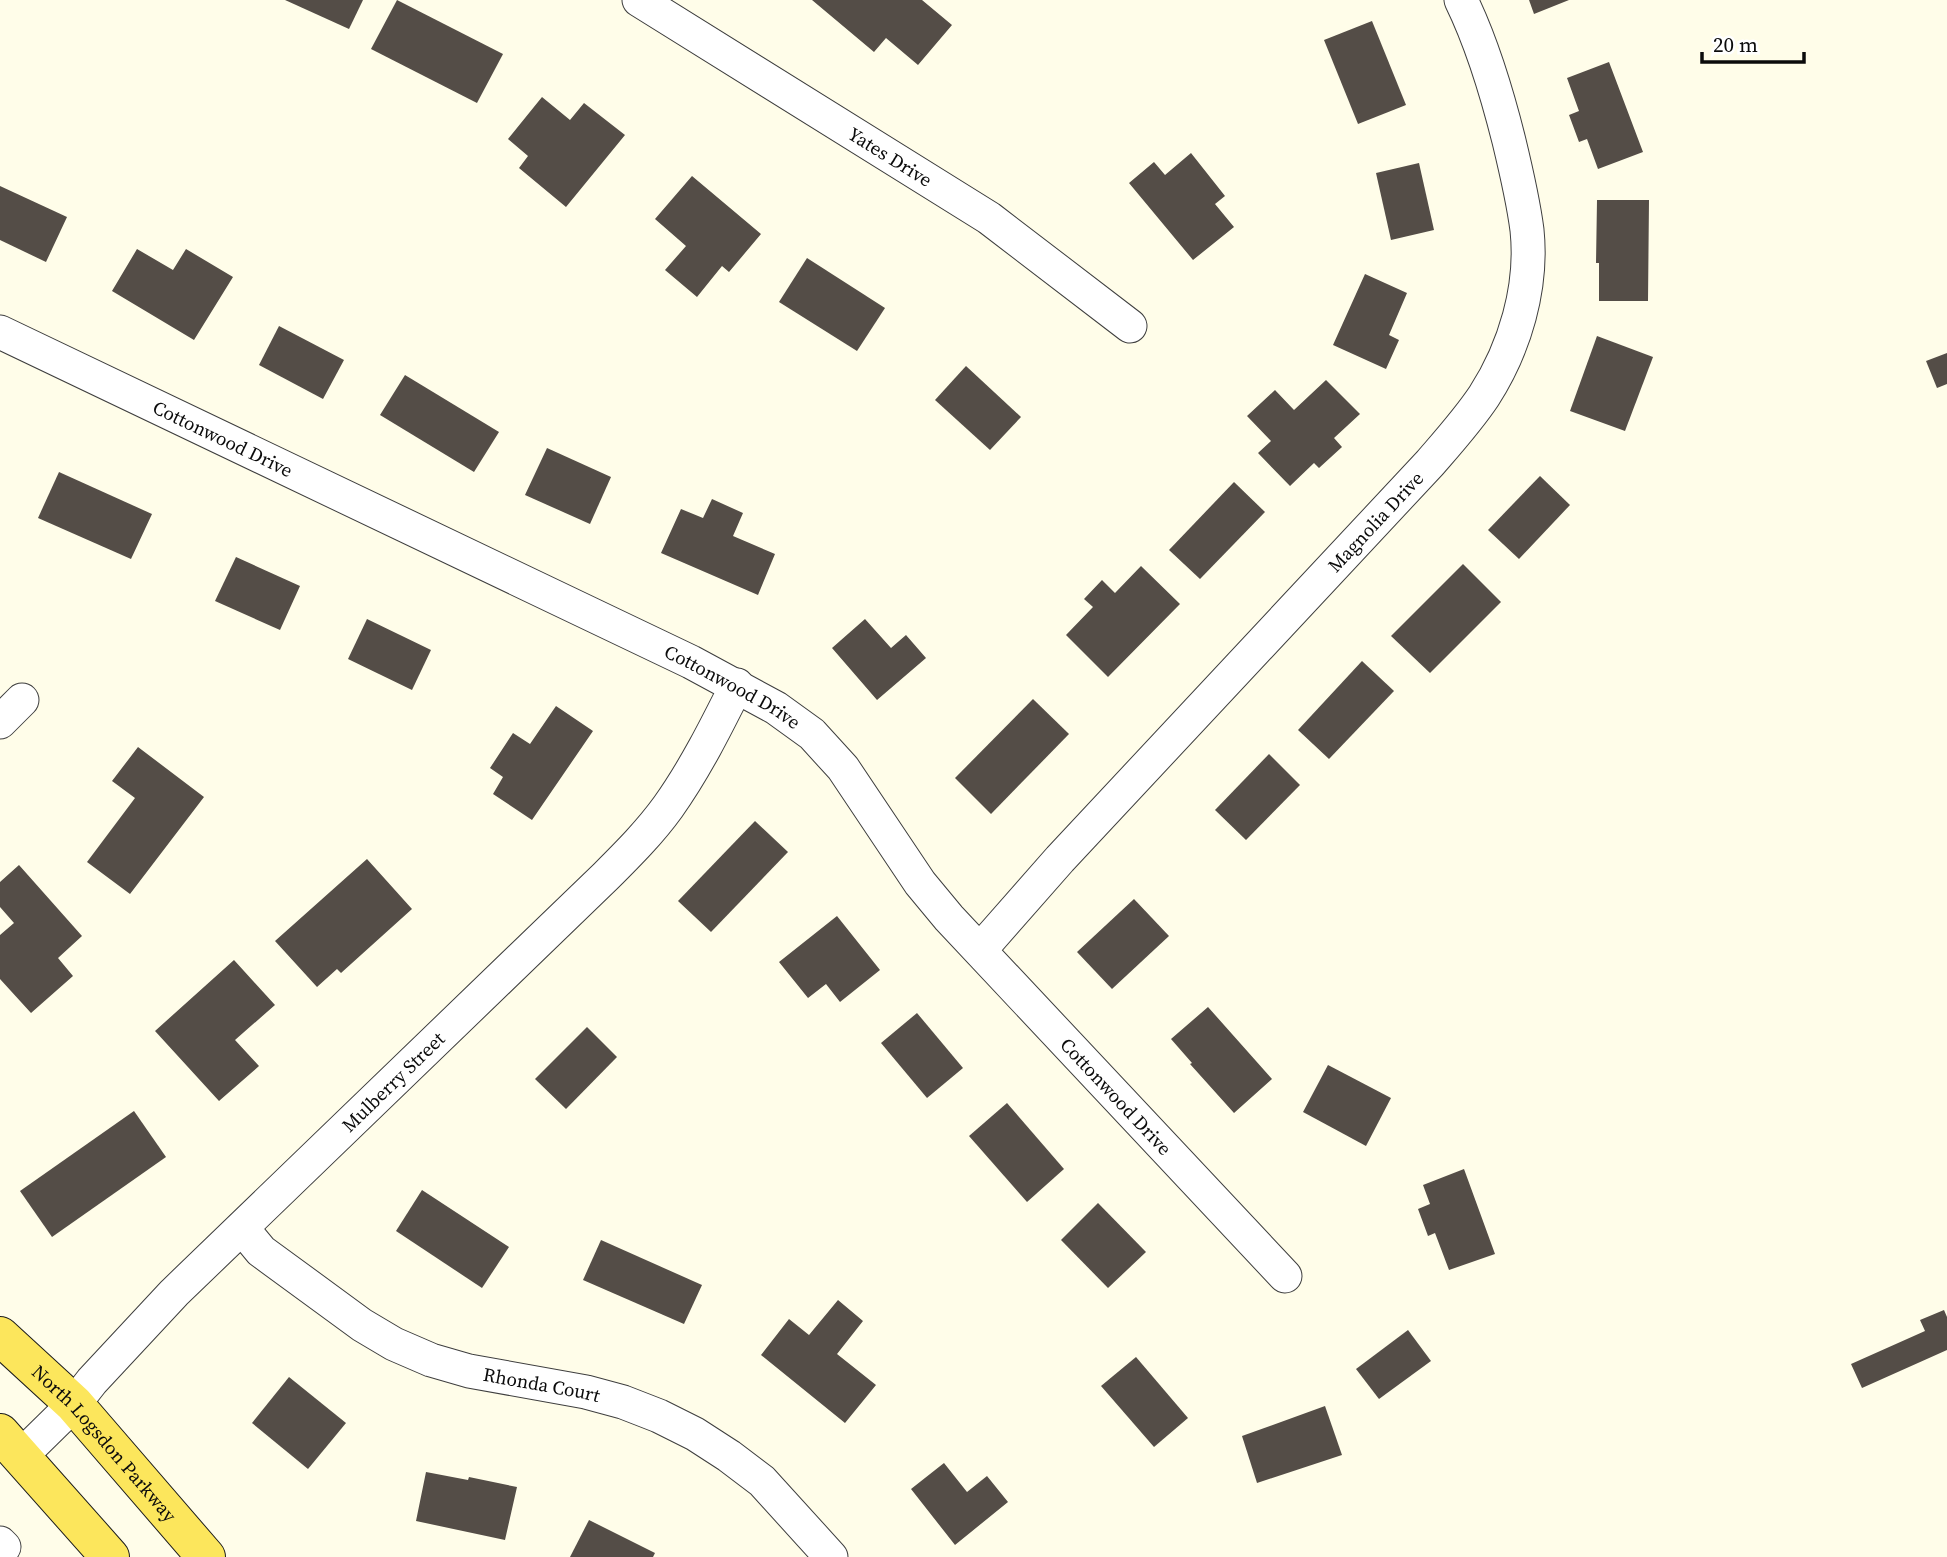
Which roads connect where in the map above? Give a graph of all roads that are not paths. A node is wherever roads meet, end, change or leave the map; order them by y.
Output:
1 (639, 0) edge
2 (1461, 0) edge
3 (1130, 326) dead end
4 (0, 332) edge
5 (737, 685) junction
6 (980, 950) junction
7 (242, 1228) junction
8 (1285, 1276) dead end
9 (0, 1336) edge
10 (74, 1404) junction
11 (10, 1445) edge
12 (0, 1543) edge
13 (0, 1552) edge
14 (110, 1557) edge
15 (206, 1557) edge
16 (831, 1557) edge

1 - 3 street, Yates Drive
2 - 6 street, Magnolia Drive
4 - 5 street, Cottonwood Drive
5 - 6 street, Cottonwood Drive
5 - 7 street, Mulberry Street
6 - 8 street, Cottonwood Drive
7 - 10 street, Mulberry Street
7 - 16 street, Rhonda Court
9 - 10 main road, North Logsdon Parkway
10 - 11 street, Mulberry Street
10 - 15 main road, North Logsdon Parkway
11 - 14 main road
12 - 13 street

